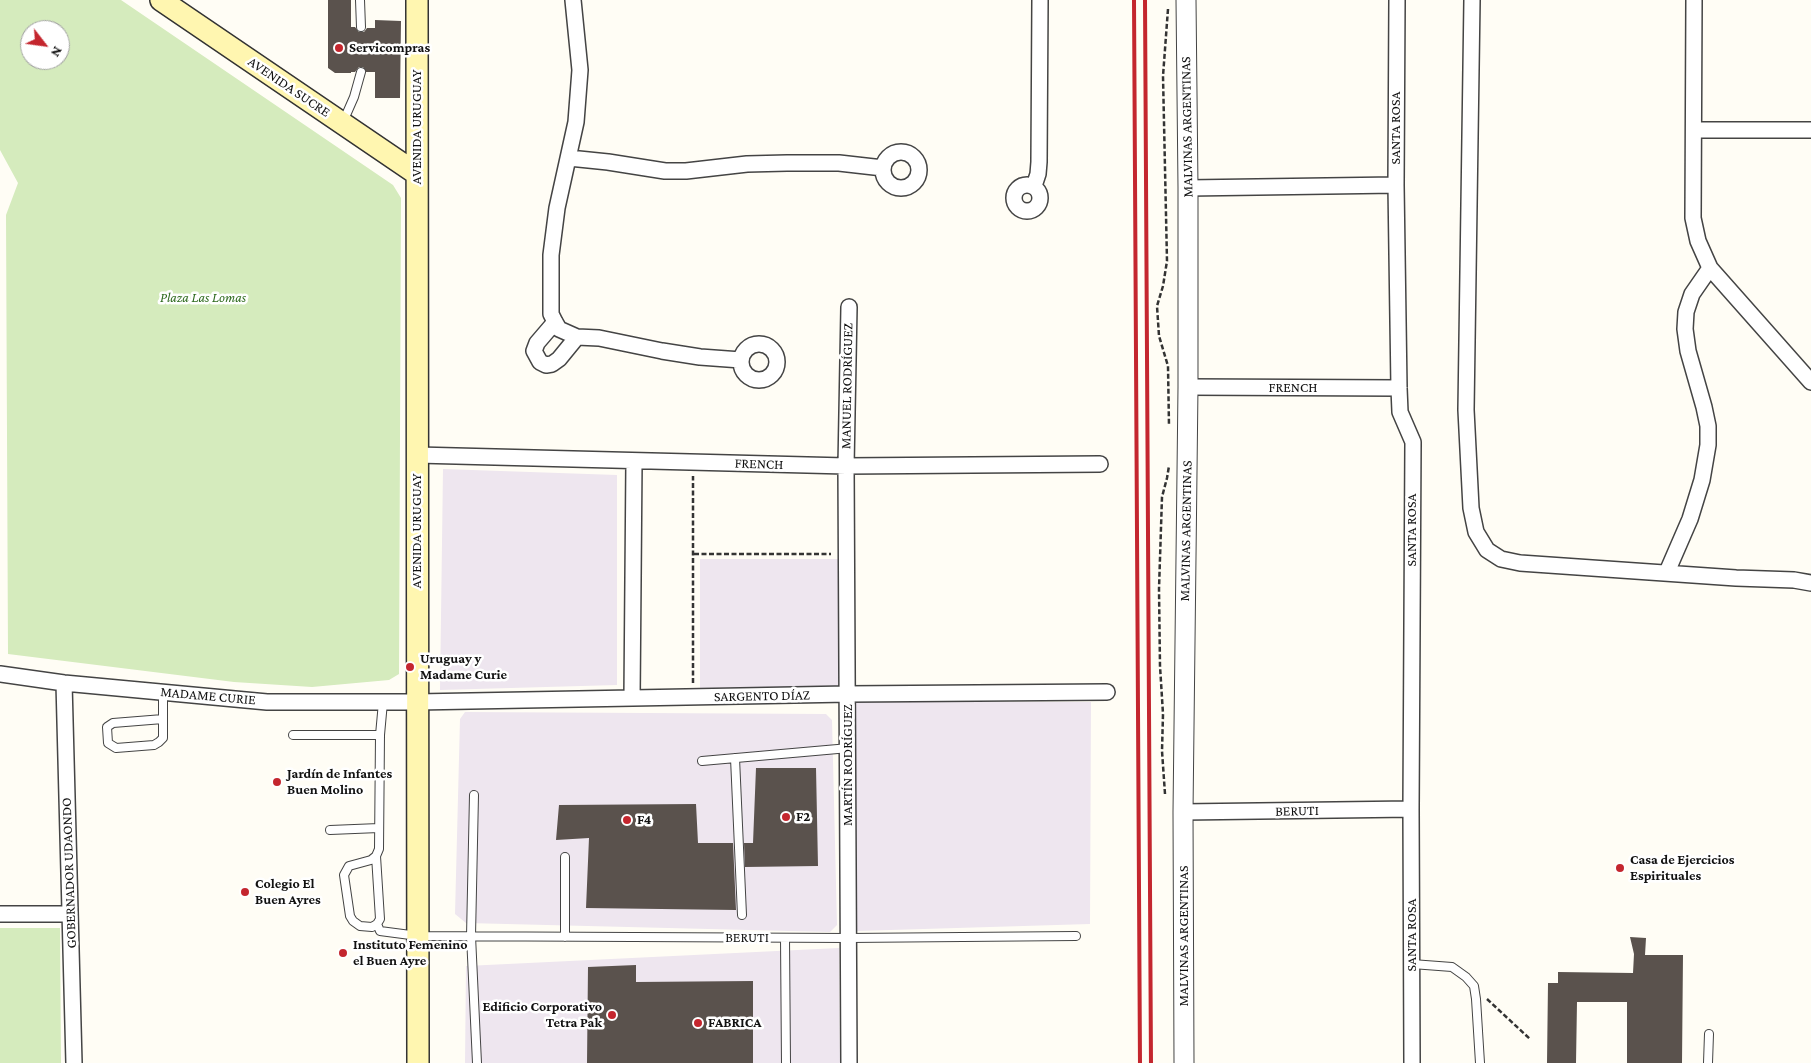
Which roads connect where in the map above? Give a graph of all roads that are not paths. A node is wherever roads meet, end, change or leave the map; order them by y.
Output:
1 (162, 0) edge
2 (360, 0) edge
3 (417, 0) edge
4 (573, 0) edge
5 (1040, 0) edge
6 (1186, 0) edge
7 (1397, 0) edge
8 (1472, 0) edge
9 (1694, 0) edge
10 (361, 28) dead end
11 (361, 72) dead end
12 (342, 124) junction
13 (1694, 130) junction
14 (1811, 130) edge
15 (569, 158) junction
16 (883, 168) dead end
17 (417, 174) junction
18 (1396, 185) junction
19 (1034, 186) dead end
20 (1188, 188) junction
21 (1710, 268) junction
22 (848, 307) dead end
23 (555, 322) junction
24 (577, 336) junction
25 (741, 360) dead end
26 (1811, 382) edge
27 (1188, 387) junction
28 (1399, 388) junction
29 (417, 455) junction
30 (634, 461) junction
31 (1100, 464) dead end
32 (846, 466) junction
33 (1667, 572) junction
34 (1811, 582) edge
35 (0, 674) edge
36 (64, 683) junction
37 (164, 692) junction
38 (1107, 692) dead end
39 (848, 694) junction
40 (632, 698) junction
41 (383, 702) junction
42 (418, 702) junction
43 (163, 720) junction
44 (293, 734) dead end
45 (380, 735) junction
46 (848, 748) junction
47 (735, 758) junction
48 (702, 761) dead end
49 (474, 795) dead end
50 (1411, 809) junction
51 (1184, 812) junction
52 (379, 828) junction
53 (330, 830) dead end
54 (376, 856) junction
55 (565, 857) dead end
56 (0, 914) edge
57 (70, 914) junction
58 (742, 914) dead end
59 (378, 924) junction
60 (418, 936) junction
61 (472, 936) junction
62 (1076, 936) dead end
63 (565, 937) junction
64 (785, 938) junction
65 (849, 938) junction
66 (1412, 964) junction
67 (1709, 1034) dead end
68 (74, 1063) edge
69 (418, 1063) edge
70 (477, 1063) edge
71 (786, 1063) edge
72 (850, 1063) edge
73 (1184, 1063) edge
74 (1412, 1063) edge
75 (1480, 1063) edge
76 (1708, 1063) edge

1 - 12 main road, AVENIDA SUCRE
2 - 10 lane
3 - 17 main road, AVENIDA URUGUAY
4 - 15 street
5 - 19 street
6 - 20 street, MALVINAS ARGENTINAS
7 - 18 street, SANTA ROSA
8 - 33 street
9 - 13 street
11 - 12 lane
12 - 17 main road, AVENIDA SUCRE
13 - 14 street
13 - 21 street
15 - 16 street
15 - 23 street
17 - 29 main road, AVENIDA URUGUAY
18 - 20 street
18 - 28 street, SANTA ROSA
20 - 27 street, MALVINAS ARGENTINAS
21 - 26 street
21 - 33 street
22 - 32 street, MANUEL RODRÍGUEZ
23 - 24 street
23 - 24 street
24 - 25 street
27 - 28 street, FRENCH
27 - 51 street, MALVINAS ARGENTINAS
28 - 50 street, SANTA ROSA
29 - 30 street, FRENCH
29 - 42 main road, AVENIDA URUGUAY
30 - 32 street, FRENCH
30 - 40 street
31 - 32 street, FRENCH
32 - 39 street, MARTÍN RODRÍGUEZ
33 - 34 street
35 - 36 street, MADAME CURIE
36 - 37 street, MADAME CURIE
36 - 57 street, GOBERNADOR UDAONDO
37 - 41 street, MADAME CURIE
37 - 43 lane
38 - 39 street, SARGENTO DÍAZ
39 - 40 street, SARGENTO DÍAZ
39 - 46 street, MARTÍN RODRÍGUEZ
40 - 42 street, SARGENTO DÍAZ
41 - 42 street, MADAME CURIE
41 - 45 lane
42 - 60 main road, AVENIDA URUGUAY
43 - 43 lane
44 - 45 lane
45 - 52 lane
46 - 47 lane
46 - 65 street, MARTÍN RODRÍGUEZ
47 - 48 lane
47 - 58 lane
49 - 61 lane
50 - 51 street, BERUTI
50 - 66 street, SANTA ROSA
51 - 73 street, MALVINAS ARGENTINAS
52 - 53 lane
52 - 54 lane
54 - 59 lane
54 - 59 lane
55 - 63 lane
56 - 57 street
57 - 68 street, GOBERNADOR UDAONDO
59 - 60 lane, BERUTI
60 - 61 lane, BERUTI
60 - 69 main road, AVENIDA URUGUAY
61 - 63 lane, BERUTI
61 - 70 lane
62 - 65 lane, BERUTI
63 - 64 lane, BERUTI
64 - 65 lane, BERUTI
64 - 71 lane
65 - 72 street, MARTÍN RODRÍGUEZ
66 - 74 street, SANTA ROSA
66 - 75 lane
67 - 76 lane

